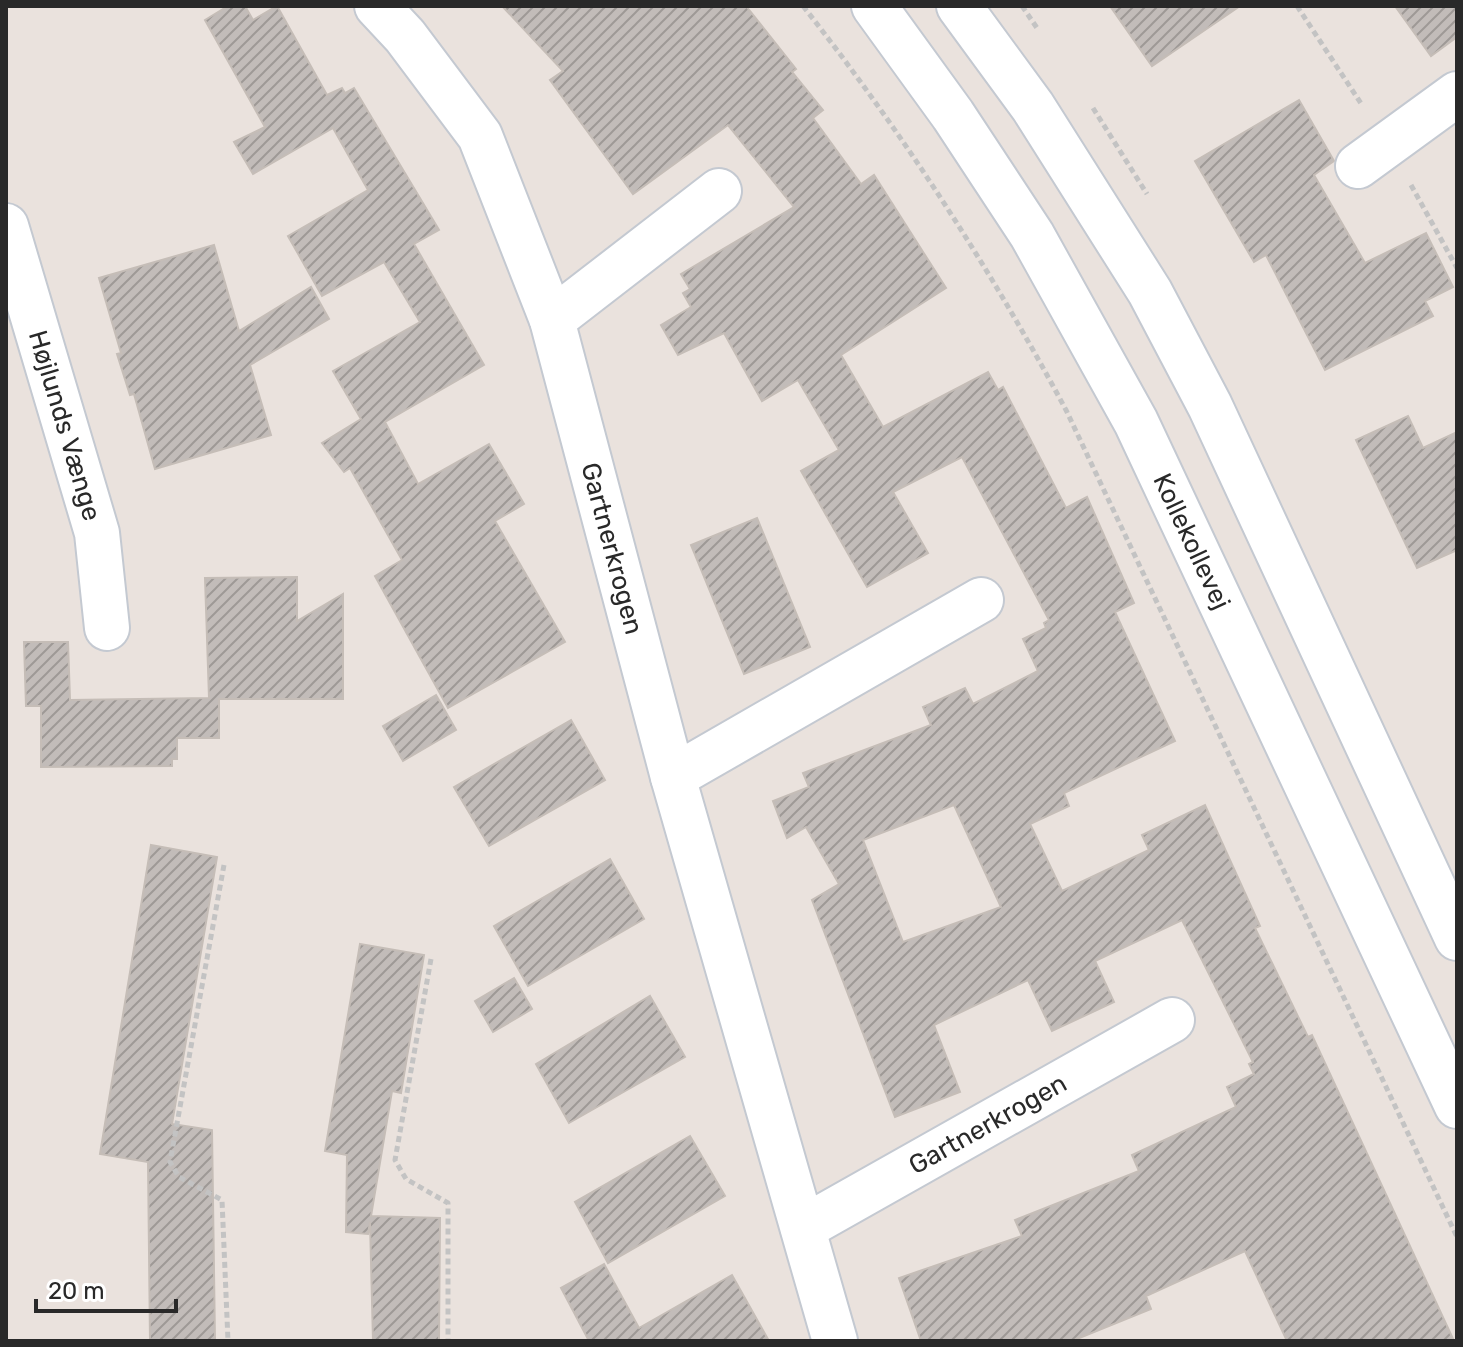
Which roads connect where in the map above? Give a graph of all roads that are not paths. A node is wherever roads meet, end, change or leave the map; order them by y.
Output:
1 (377, 6) edge
2 (874, 6) edge
3 (959, 6) edge
4 (1457, 94) edge
5 (1358, 166) dead end
6 (719, 191) dead end
7 (6, 226) edge
8 (552, 320) junction
9 (981, 600) dead end
10 (107, 628) dead end
11 (673, 777) junction
12 (1457, 938) edge
13 (1172, 1020) dead end
14 (1457, 1106) edge
15 (803, 1228) junction
16 (835, 1341) edge

1 - 8 street, Gartnerkrogen
2 - 14 street, Kollekollevej
3 - 12 street
4 - 5 street
6 - 8 street
7 - 10 street, Højlunds Vænge
8 - 11 street, Gartnerkrogen
9 - 11 street
11 - 15 street, Gartnerkrogen
13 - 15 street, Gartnerkrogen
15 - 16 street, Gartnerkrogen

